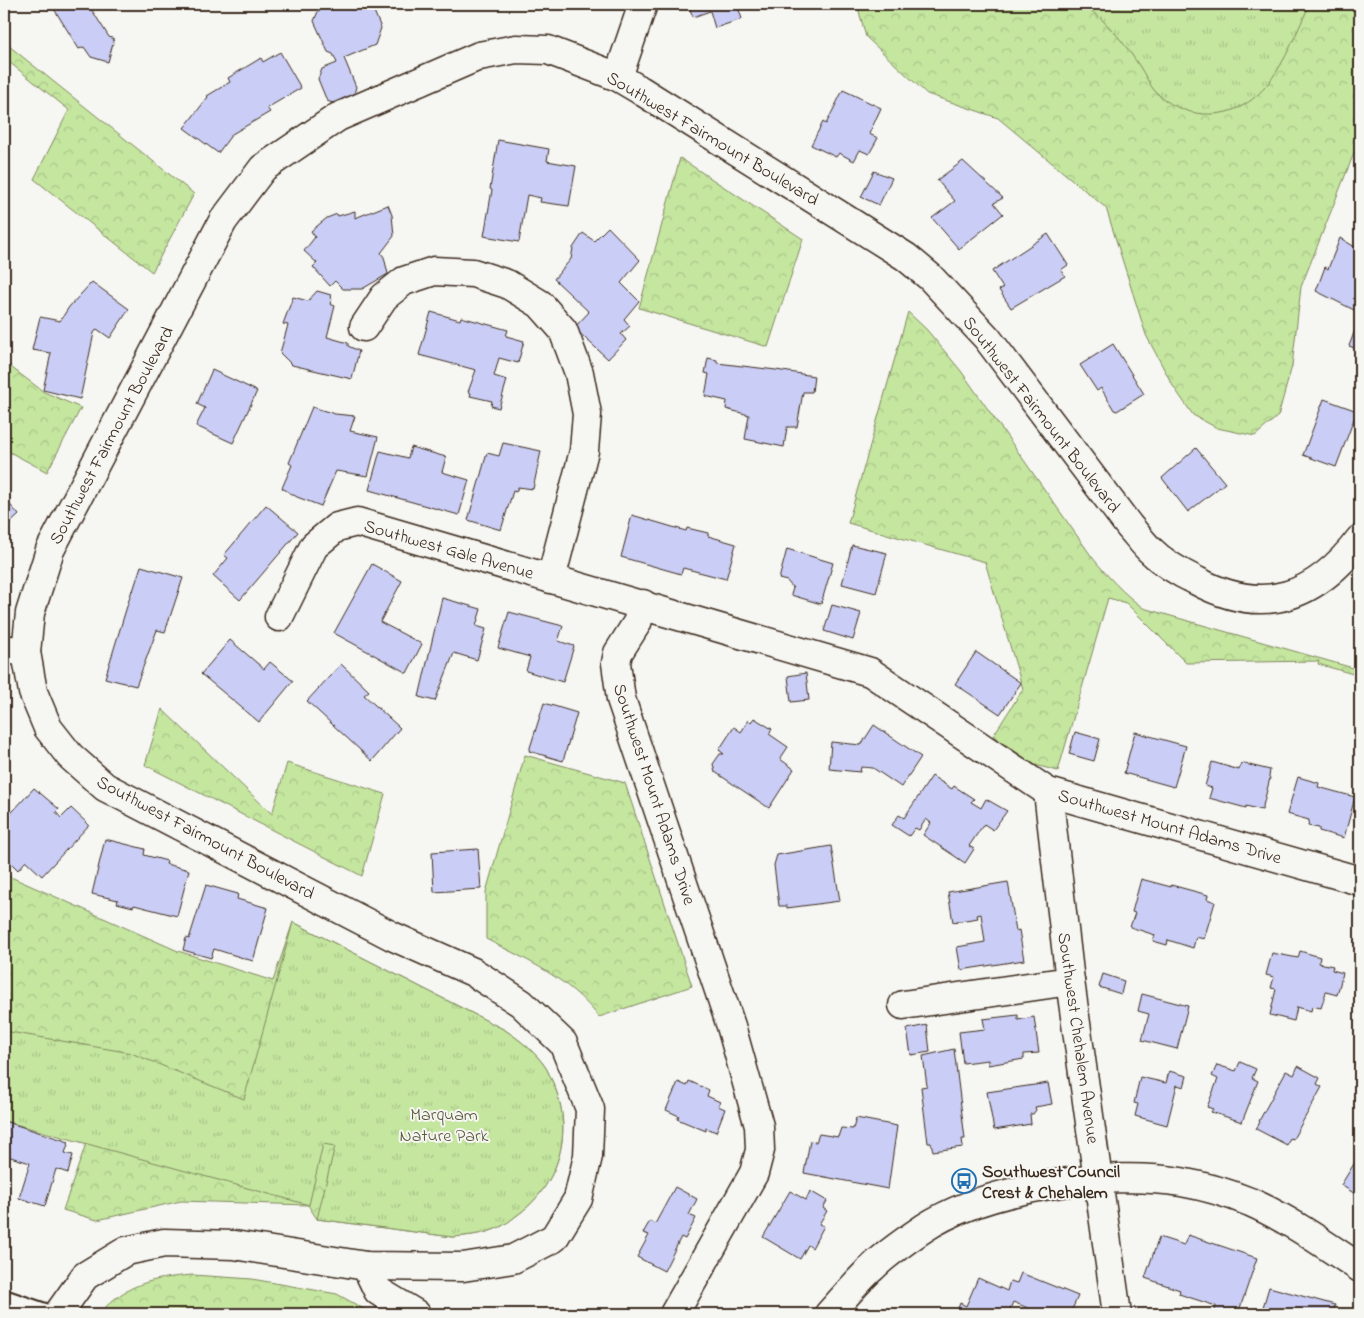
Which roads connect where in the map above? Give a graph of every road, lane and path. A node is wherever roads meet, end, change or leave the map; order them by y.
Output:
1 (643, 4) edge
2 (618, 77) junction
3 (364, 327) dead end
4 (1360, 538) edge
5 (551, 579) junction
6 (643, 604) junction
7 (279, 617) dead end
8 (15, 650) edge
9 (1048, 792) junction
10 (1360, 881) edge
11 (1070, 981) junction
12 (903, 1005) dead end
13 (1098, 1179) junction
14 (366, 1266) junction
15 (1360, 1268) edge
16 (4, 1298) edge
17 (51, 1314) edge
18 (58, 1314) edge
19 (416, 1314) edge
20 (674, 1314) edge
21 (829, 1314) edge
22 (1117, 1314) edge

1 - 2 street
2 - 4 street, Southwest Fairmount Boulevard
2 - 8 street, Southwest Fairmount Boulevard
3 - 5 street, Southwest Gale Avenue
5 - 6 street, Southwest Gale Avenue
5 - 7 street, Southwest Gale Avenue
6 - 9 street, Southwest Mount Adams Drive
6 - 20 street, Southwest Mount Adams Drive
8 - 14 street, Southwest Fairmount Boulevard
9 - 10 street, Southwest Mount Adams Drive
9 - 11 street, Southwest Chehalem Avenue
11 - 12 street
11 - 13 street, Southwest Chehalem Avenue
13 - 15 street
13 - 21 street
13 - 22 street, Southwest Chehalem Avenue
14 - 18 street, Southwest Fairmount Boulevard
14 - 19 street
16 - 17 lane

